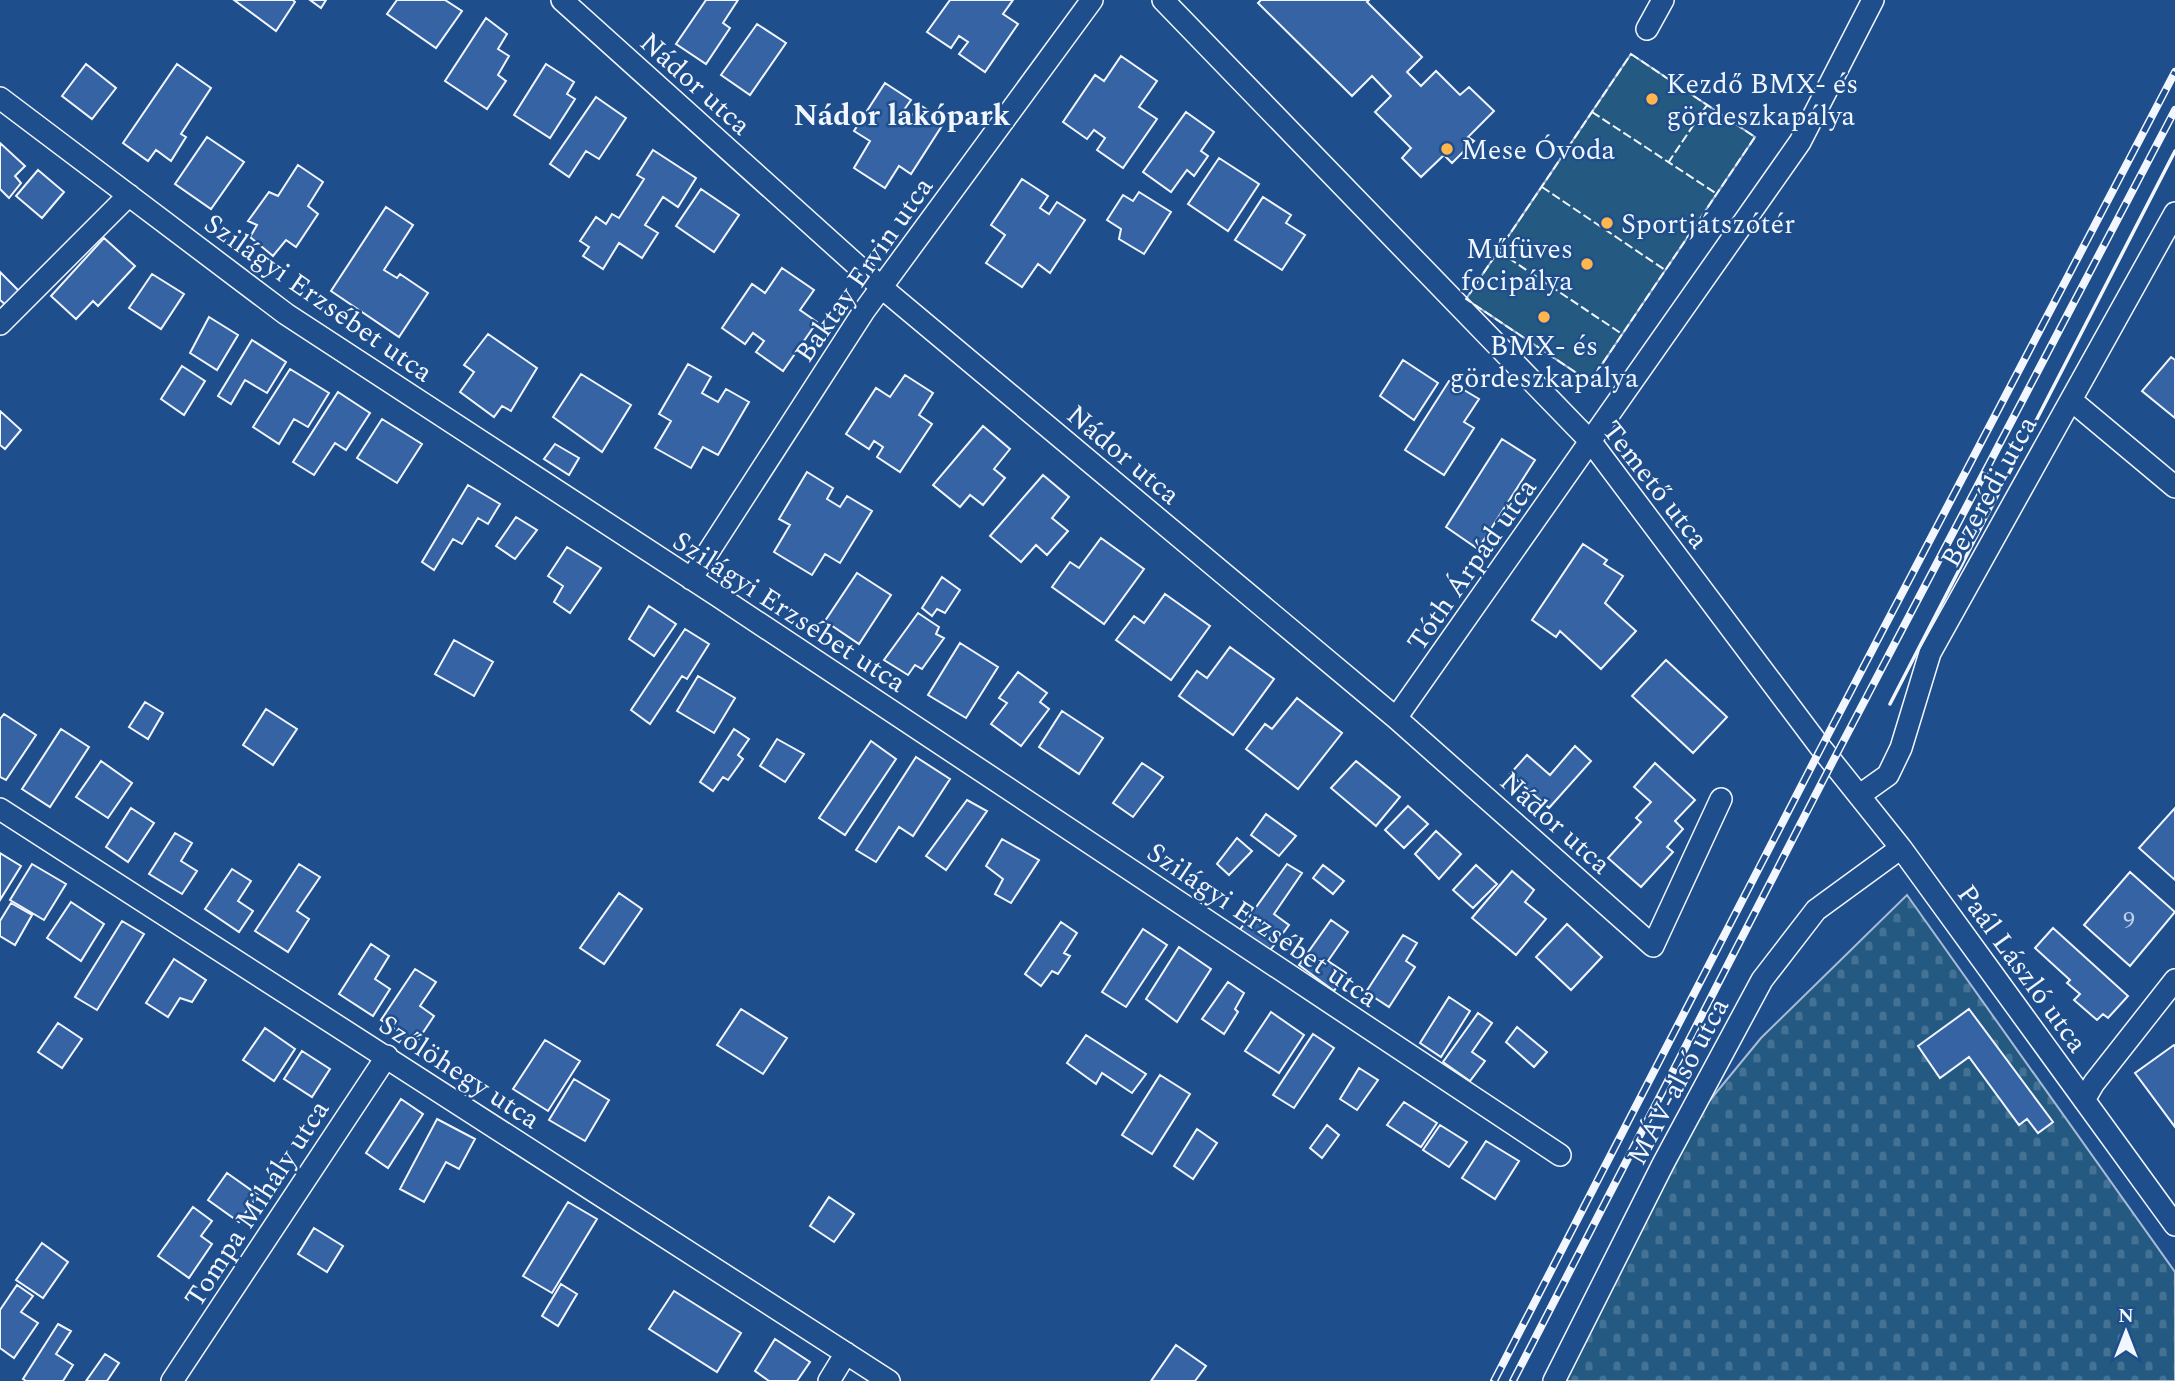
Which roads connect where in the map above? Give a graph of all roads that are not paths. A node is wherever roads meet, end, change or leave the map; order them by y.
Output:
1 (562, 0) edge
2 (1092, 0) edge
3 (1163, 0) edge
4 (1663, 0) edge
5 (1873, 0) edge
6 (1647, 29) dead end
7 (0, 99) edge
8 (129, 195) junction
9 (2175, 213) edge
10 (881, 287) junction
11 (0, 324) edge
12 (2071, 400) junction
13 (1591, 442) junction
14 (2175, 487) edge
15 (691, 579) junction
16 (1396, 718) junction
17 (1821, 748) joint
18 (1860, 795) junction
19 (1721, 799) dead end
20 (0, 809) edge
21 (1901, 848) junction
22 (2175, 980) edge
23 (387, 1056) junction
24 (2084, 1100) junction
25 (1560, 1155) dead end
26 (2175, 1225) edge
27 (846, 1353) junction
28 (172, 1381) edge
29 (829, 1381) edge
30 (888, 1381) edge
31 (1554, 1381) edge

1 - 10 street, Nádor utca
2 - 10 street, Baktay Ervin utca
3 - 13 street, Temető utca
4 - 6 street
5 - 13 street, Tóth Árpád utca
7 - 8 street, Szilágyi Erzsébet utca
8 - 11 street
8 - 15 street, Szilágyi Erzsébet utca
9 - 12 street, Bezerédi utca
10 - 15 street, Baktay Ervin utca
10 - 16 street, Nádor utca
12 - 14 street
12 - 18 street, Bezerédi utca
13 - 16 street, Tóth Árpád utca
13 - 17 street, Temető utca
15 - 25 street, Szilágyi Erzsébet utca
16 - 19 street, Nádor utca
17 - 18 street, Paál László utca
18 - 21 street, Paál László utca
20 - 23 street, Szőlöhegy utca
21 - 24 street, Paál László utca
21 - 31 street, MÁV-alsó utca
22 - 24 street
23 - 27 street, Szőlöhegy utca
23 - 28 street, Tompa Mihály utca
24 - 26 street, Paál László utca
27 - 29 street
27 - 30 street, Szőlöhegy utca

